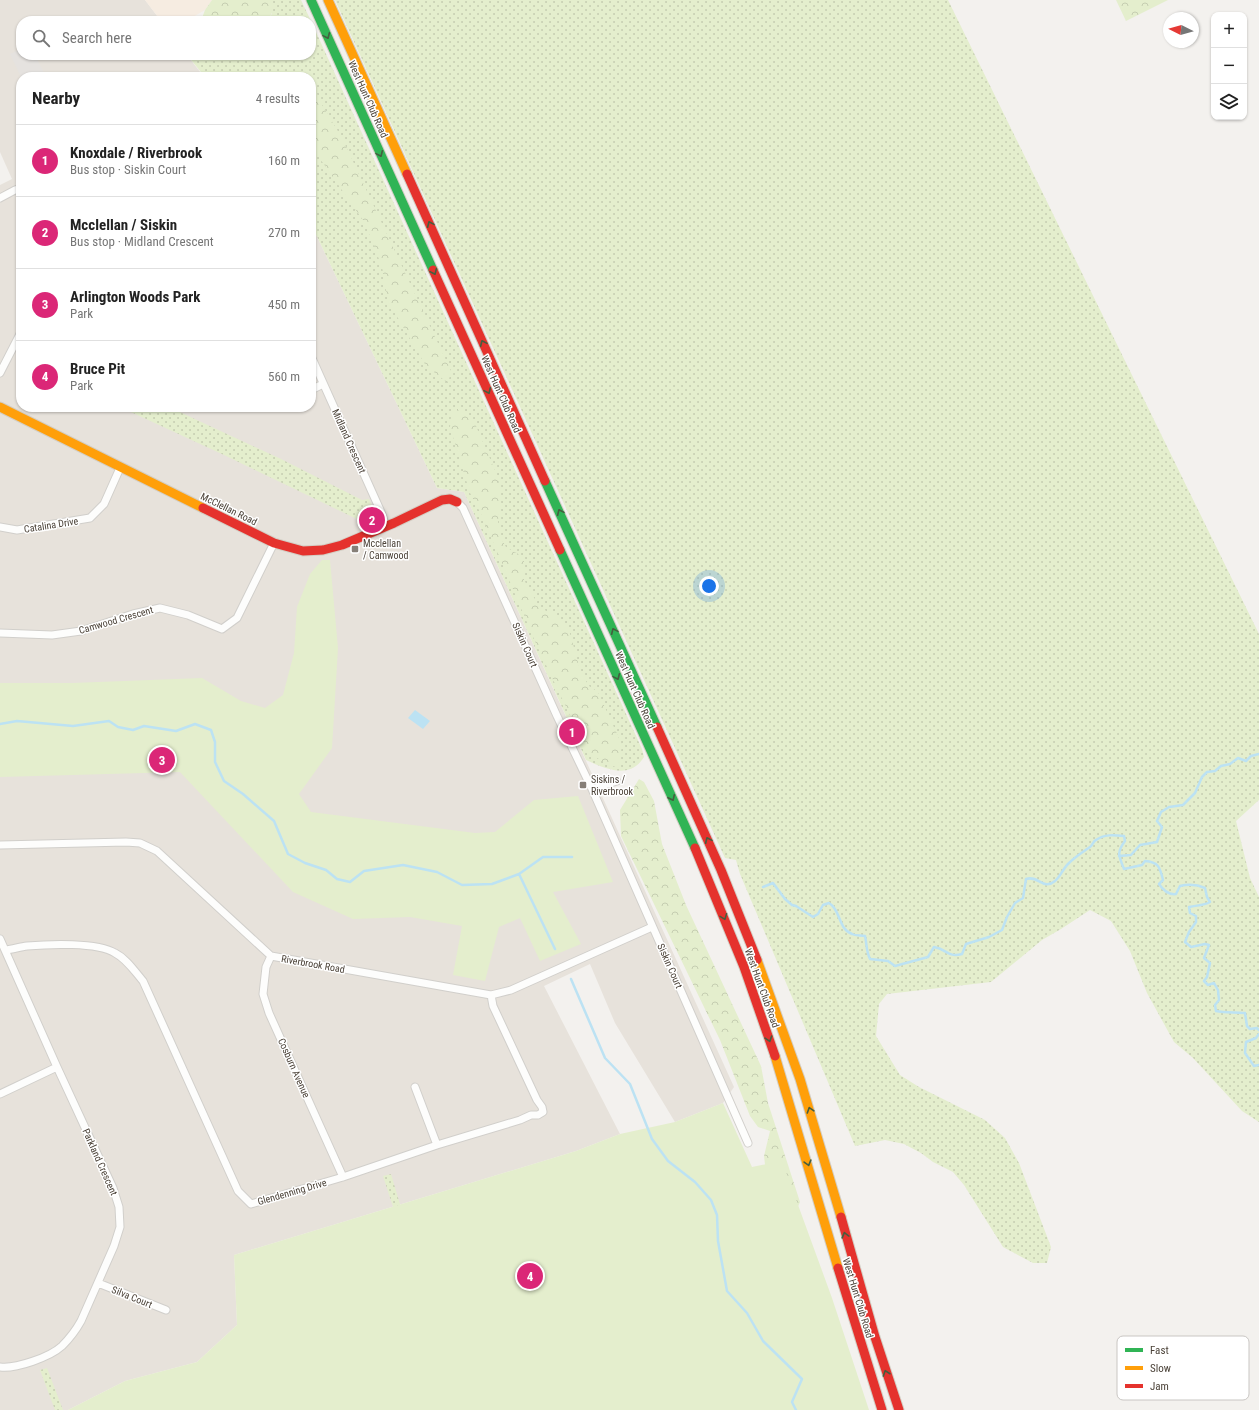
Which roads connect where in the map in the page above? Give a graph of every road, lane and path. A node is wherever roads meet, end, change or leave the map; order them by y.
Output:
1 (311, 0) edge
2 (328, 0) edge
3 (16, 190) edge
4 (0, 198) edge
5 (16, 342) edge
6 (316, 368) edge
7 (0, 373) edge
8 (323, 384) junction
9 (316, 388) edge
10 (0, 407) edge
11 (120, 468) junction
12 (457, 502) joint
13 (0, 527) edge
14 (386, 527) junction
15 (274, 542) junction
16 (0, 634) edge
17 (617, 780) dead end
18 (592, 789) junction
19 (0, 846) edge
20 (652, 927) junction
21 (0, 939) edge
22 (6, 950) junction
23 (271, 956) junction
24 (491, 994) junction
25 (57, 1068) junction
26 (415, 1087) dead end
27 (0, 1094) edge
28 (748, 1143) dead end
29 (437, 1145) junction
30 (343, 1177) junction
31 (98, 1283) junction
32 (166, 1310) dead end
33 (0, 1366) edge
34 (882, 1410) edge
35 (899, 1410) edge

1 -> 34 main road, West Hunt Club Road
35 -> 2 main road, West Hunt Club Road
3 - 4 street
5 - 7 street
6 - 8 street, Midland Crescent
8 - 9 street
8 - 14 street, Midland Crescent
10 - 11 main road, McClellan Road
11 - 13 street, Catalina Drive
11 - 15 main road, McClellan Road
12 - 14 main road, McClellan Road
12 - 18 street, Siskin Court
14 - 15 main road, McClellan Road
15 - 16 street, Camwood Crescent
17 - 18 street
18 - 20 street, Siskin Court
19 - 23 street, Riverbrook Road
20 - 24 street, Riverbrook Road
20 - 28 street, Siskin Court
21 - 22 street, Parkland Crescent
22 - 25 street, Parkland Crescent
22 - 30 street, Glendenning Drive
23 - 24 street, Riverbrook Road
23 - 30 street, Cosburn Avenue
24 - 29 street, Glendenning Drive
25 - 27 street
25 - 31 street, Parkland Crescent
26 - 29 street
29 - 30 street, Glendenning Drive
31 - 32 street, Silva Court
31 - 33 street, Parkland Crescent

